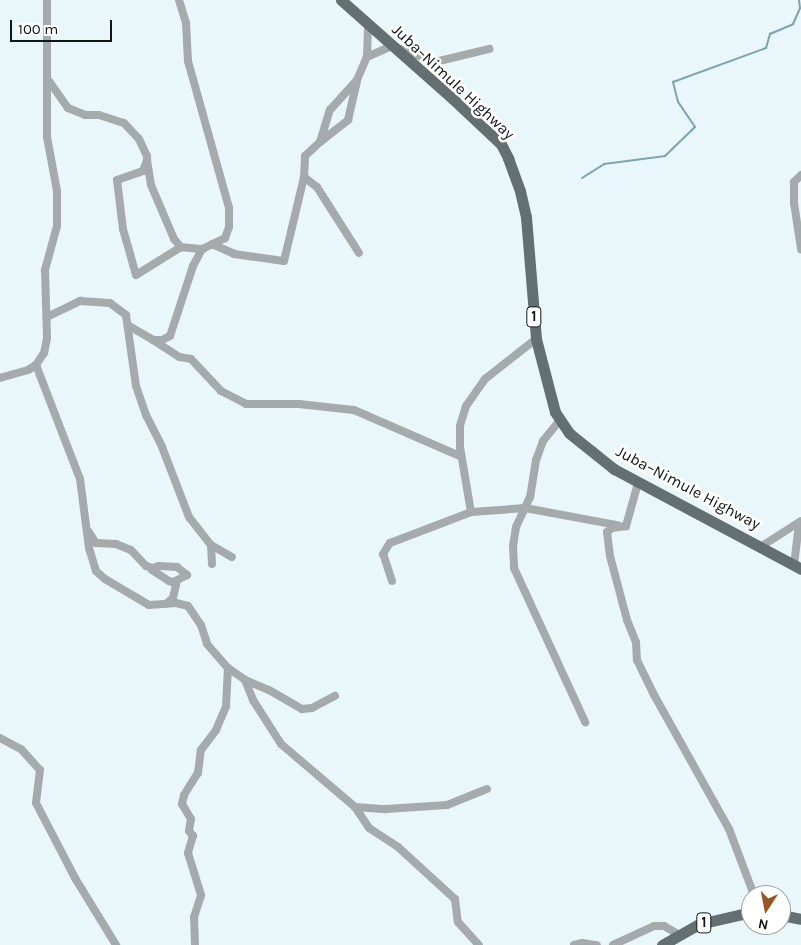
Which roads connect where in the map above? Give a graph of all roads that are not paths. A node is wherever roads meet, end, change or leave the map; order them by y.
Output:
1 (47, 0) edge
2 (179, 0) edge
3 (341, 0) edge
4 (368, 24) junction
5 (392, 46) junction
6 (489, 48) dead end
7 (367, 57) junction
8 (357, 80) junction
9 (49, 81) junction
10 (320, 142) junction
11 (147, 160) junction
12 (801, 175) edge
13 (304, 177) junction
14 (212, 244) junction
15 (181, 247) junction
16 (202, 249) junction
17 (801, 249) edge
18 (359, 253) dead end
19 (47, 317) junction
20 (129, 326) junction
21 (153, 340) junction
22 (536, 340) junction
23 (36, 366) junction
24 (0, 378) edge
25 (560, 420) junction
26 (460, 456) junction
27 (638, 483) junction
28 (525, 508) junction
29 (471, 512) junction
30 (800, 523) edge
31 (619, 526) junction
32 (87, 528) junction
33 (211, 545) junction
34 (762, 546) junction
35 (232, 557) dead end
36 (212, 564) dead end
37 (797, 567) edge
38 (153, 568) junction
39 (177, 580) junction
40 (392, 581) dead end
41 (166, 604) junction
42 (228, 668) junction
43 (245, 680) junction
44 (335, 696) dead end
45 (585, 722) dead end
46 (0, 738) edge
47 (487, 789) dead end
48 (355, 807) junction
49 (750, 885) edge
50 (741, 914) edge
51 (678, 934) junction
52 (116, 945) edge
53 (195, 945) edge
54 (479, 945) edge
55 (574, 945) edge
56 (597, 945) edge
57 (613, 945) edge
58 (662, 945) edge

1 - 9 street
2 - 14 street
3 - 4 main road, Juba–Nimule Highway / 1
4 - 5 main road, Juba–Nimule Highway / 1
4 - 7 street
5 - 6 street
5 - 7 street
5 - 22 main road, Juba–Nimule Highway / 1
7 - 8 street
8 - 10 street
8 - 10 street
9 - 11 street
9 - 19 street
10 - 13 street
11 - 15 street
11 - 15 street
12 - 17 street
13 - 14 street
13 - 18 street
14 - 16 street
15 - 16 street
16 - 21 street
19 - 20 street
19 - 23 street
20 - 21 street
20 - 33 street
21 - 26 street
22 - 25 main road, Juba–Nimule Highway / 1
22 - 26 street
23 - 24 street
23 - 32 street
25 - 27 main road, Juba–Nimule Highway / 1
25 - 28 street
26 - 29 street
27 - 31 street
27 - 34 main road, Juba–Nimule Highway / 1
28 - 29 street
28 - 31 street
28 - 45 street
29 - 40 street
30 - 34 street
30 - 37 street
31 - 49 street
32 - 38 street
32 - 41 street
33 - 35 street
33 - 36 street
34 - 37 main road, Juba–Nimule Highway / 1
38 - 39 street
38 - 39 street
39 - 41 street
41 - 42 street
42 - 43 street
42 - 53 street
43 - 44 street
43 - 48 street
46 - 52 street
47 - 48 street
48 - 54 street
50 - 51 main road, 1
51 - 57 street
51 - 58 main road, 1
55 - 56 street

